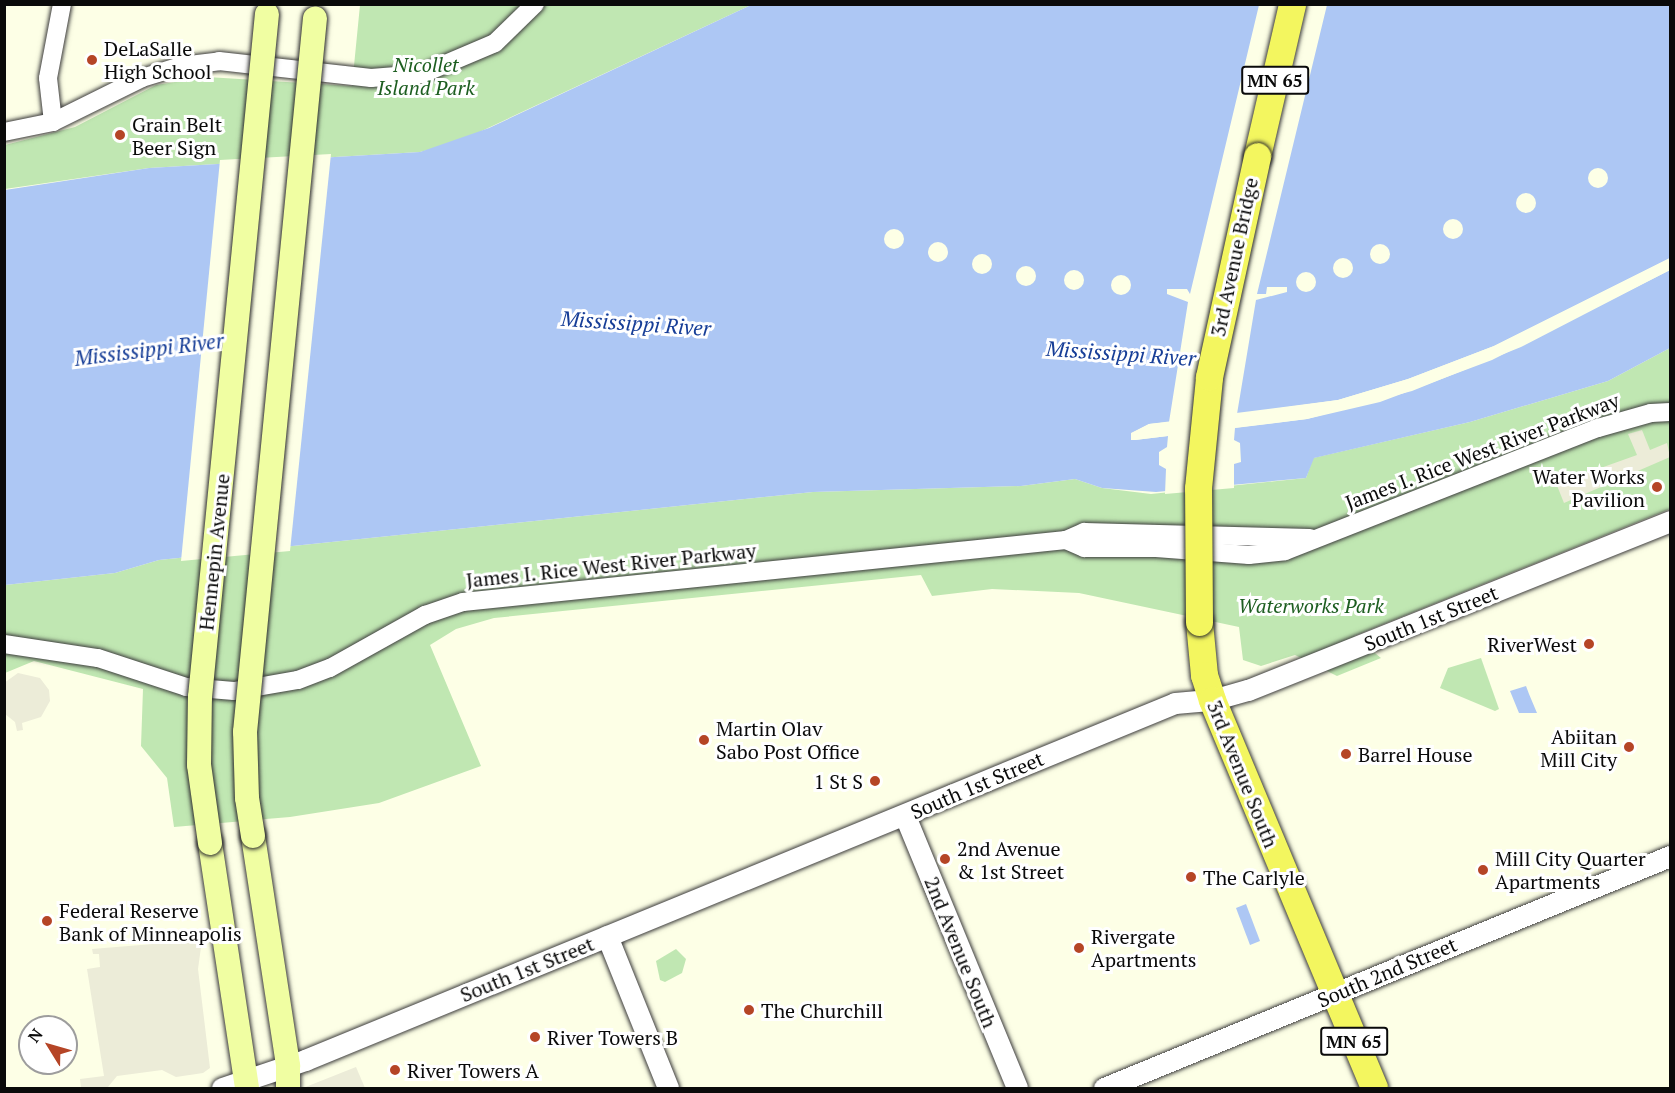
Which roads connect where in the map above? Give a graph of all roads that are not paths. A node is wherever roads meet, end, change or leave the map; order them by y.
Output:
1 (62, 4) edge
2 (1292, 4) edge
3 (533, 8) edge
4 (268, 9) edge
5 (315, 11) edge
6 (53, 122) junction
7 (4, 132) edge
8 (1671, 412) edge
9 (1671, 522) edge
10 (1199, 622) joint
11 (4, 644) edge
12 (1212, 700) junction
13 (905, 816) junction
14 (1671, 856) edge
15 (607, 936) junction
16 (1335, 993) junction
17 (288, 1078) edge
18 (247, 1085) edge
19 (222, 1089) edge
20 (668, 1089) edge
21 (1017, 1089) edge
22 (1104, 1089) edge
23 (1374, 1089) edge

1 - 6 street
2 - 10 main road, 3rd Avenue Bridge / MN 65, bridge
3 - 6 street
4 - 18 main road, Hennepin Avenue, bridge
5 - 17 main road, bridge
6 - 7 street
8 - 11 street, James I. Rice West River Parkway
9 - 12 street, South 1st Street
10 - 12 main road, 3rd Avenue South / MN 65
12 - 13 street, South 1st Street
12 - 16 main road, 3rd Avenue South / MN 65
13 - 15 street, South 1st Street
13 - 21 street, 2nd Avenue South
14 - 16 street, South 2nd Street
15 - 17 street, South 1st Street
15 - 20 street
16 - 22 street, South 2nd Street
16 - 23 main road, 3rd Avenue South / MN 65
17 - 18 street, South 1st Street
18 - 19 street, South 1st Street

